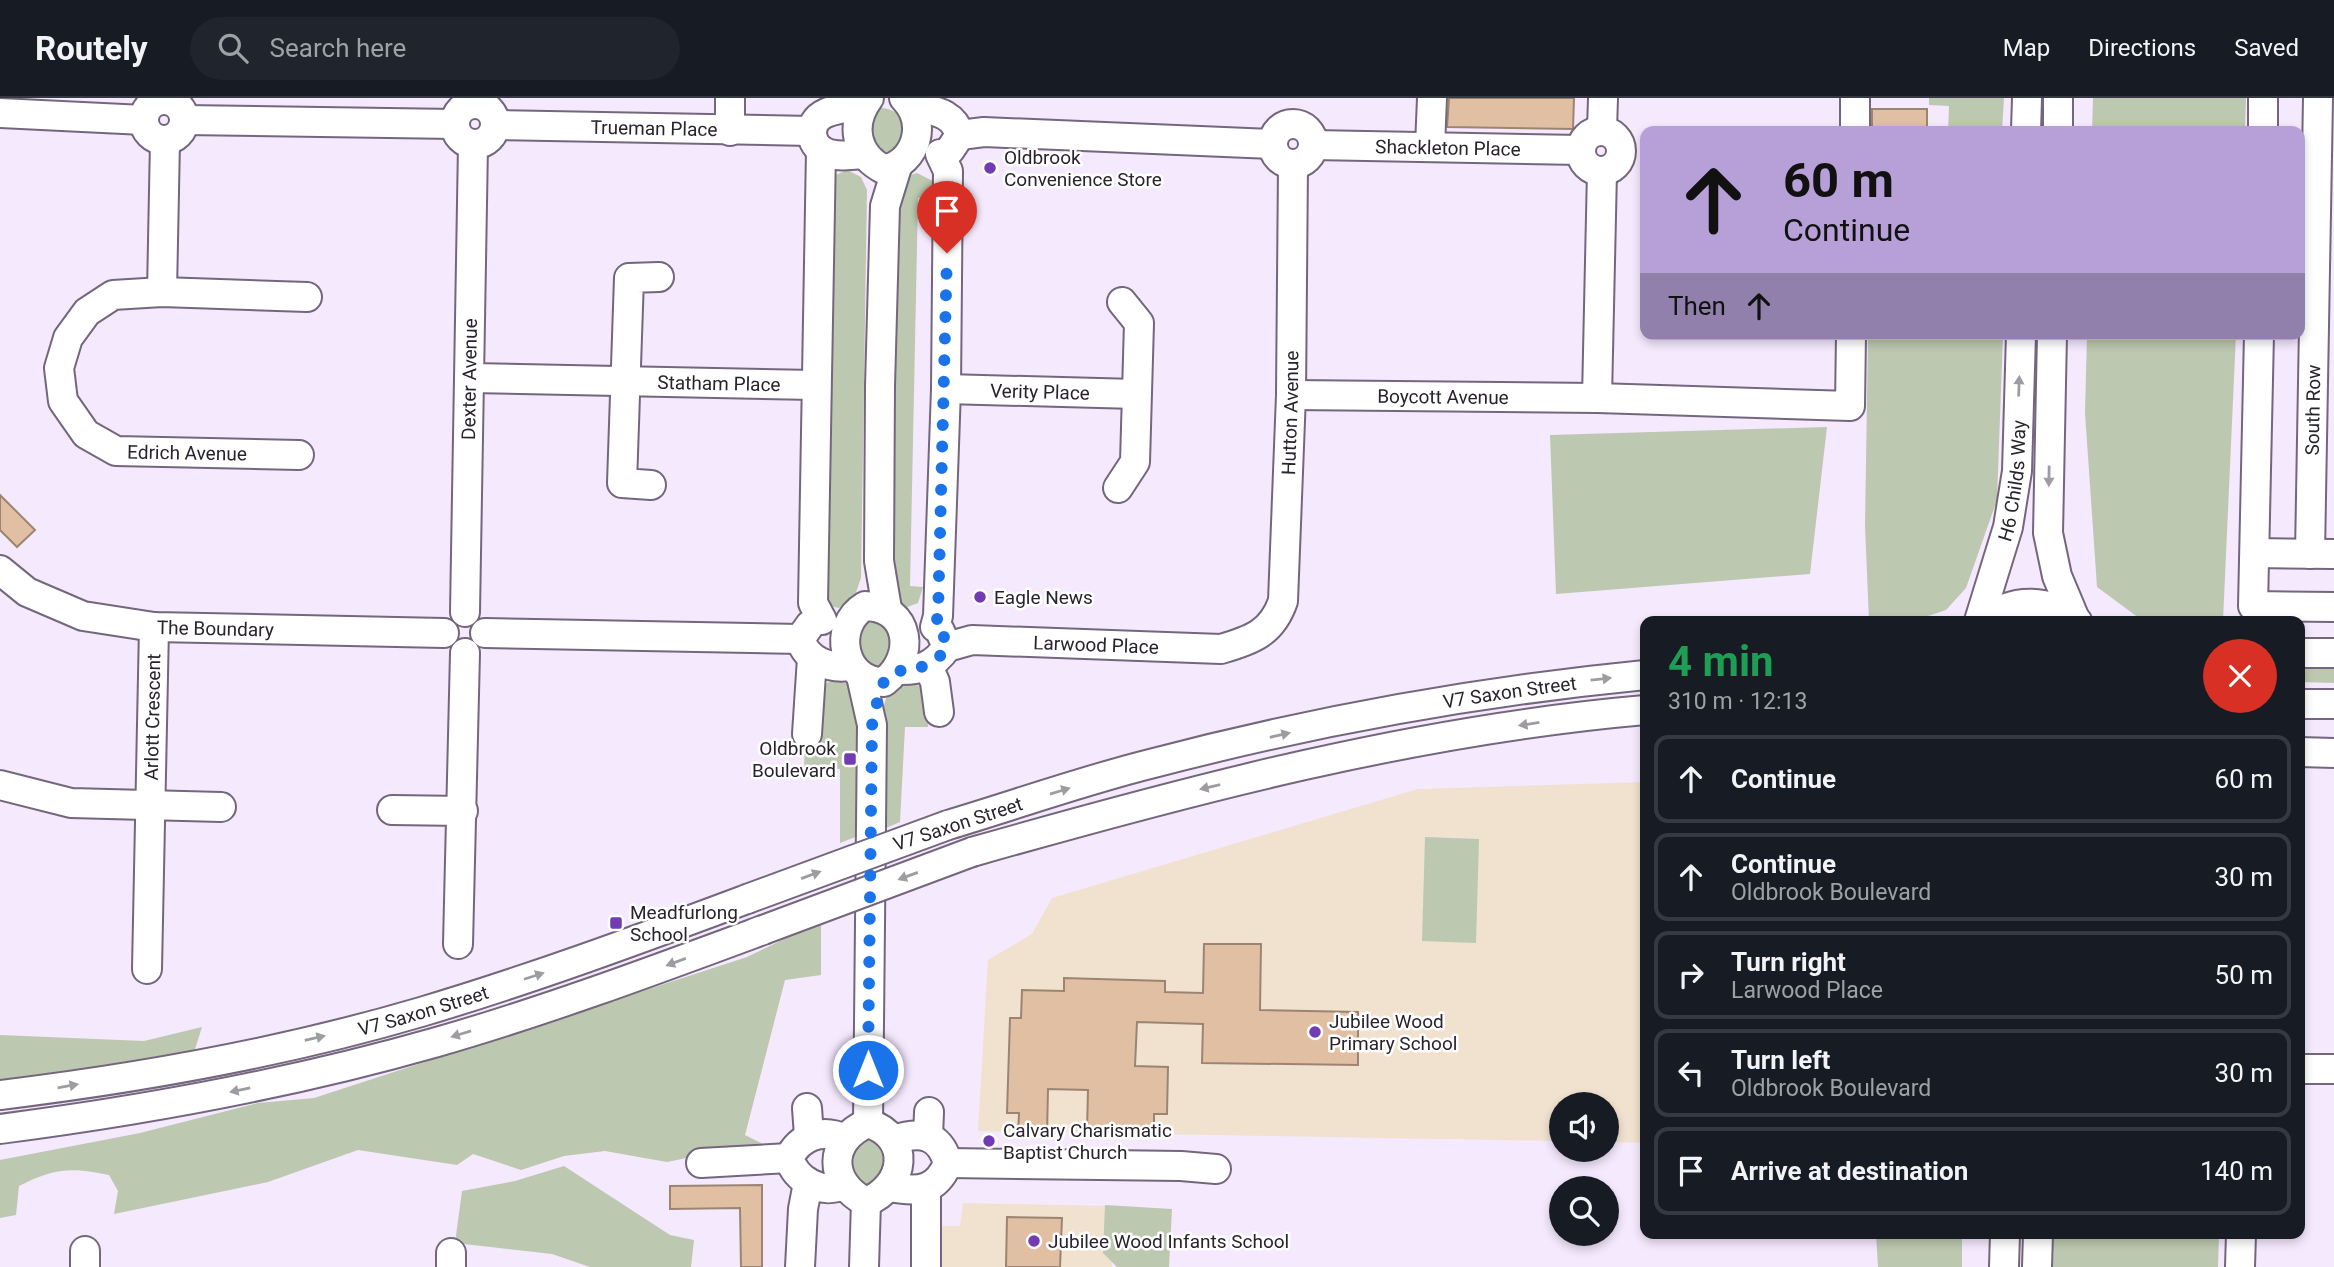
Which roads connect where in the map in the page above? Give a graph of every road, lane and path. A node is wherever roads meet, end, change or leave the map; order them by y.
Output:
1 (730, 98) edge
2 (1432, 98) edge
3 (1603, 98) edge
4 (1855, 98) edge
5 (2027, 98) edge
6 (2058, 98) edge
7 (2263, 98) edge
8 (2318, 98) edge
9 (165, 99) edge
10 (474, 101) edge
11 (867, 102) edge
12 (907, 102) edge
13 (5, 108) edge
14 (321, 110) edge
15 (1294, 111) edge
16 (144, 120) junction
17 (184, 120) junction
18 (496, 125) junction
19 (1855, 126) edge
20 (2026, 126) edge
21 (2058, 126) edge
22 (2263, 126) edge
23 (1602, 130) junction
24 (730, 131) junction
25 (464, 134) junction
26 (960, 135) junction
27 (165, 141) junction
28 (816, 141) junction
29 (1272, 144) junction
30 (1313, 145) junction
31 (1430, 147) junction
32 (1581, 150) junction
33 (1633, 151) edge
34 (940, 154) junction
35 (885, 160) junction
36 (1293, 165) junction
37 (1602, 171) junction
38 (659, 277) dead end
39 (2316, 291) edge
40 (162, 292) junction
41 (307, 296) dead end
42 (1122, 302) dead end
43 (1851, 340) edge
44 (2021, 340) edge
45 (2052, 340) edge
46 (2259, 340) edge
47 (471, 378) junction
48 (623, 382) junction
49 (815, 385) junction
50 (946, 389) junction
51 (1136, 394) junction
52 (1291, 395) junction
53 (1597, 398) junction
54 (299, 455) dead end
55 (651, 485) dead end
56 (1118, 488) dead end
57 (2255, 553) junction
58 (2322, 554) edge
59 (0, 570) edge
60 (2334, 607) edge
61 (466, 612) junction
62 (875, 613) junction
63 (1983, 616) edge
64 (1992, 616) edge
65 (2069, 616) edge
66 (2074, 616) edge
67 (822, 620) junction
68 (155, 627) junction
69 (444, 633) junction
70 (485, 634) junction
71 (1245, 642) joint
72 (937, 647) junction
73 (806, 649) junction
74 (465, 653) junction
75 (2305, 653) edge
76 (2334, 653) edge
77 (873, 673) junction
78 (1640, 676) edge
79 (2305, 704) edge
80 (2334, 704) edge
81 (1640, 710) edge
82 (939, 712) dead end
83 (807, 734) dead end
84 (2305, 752) edge
85 (2334, 753) edge
86 (0, 786) edge
87 (152, 806) junction
88 (221, 807) dead end
89 (392, 810) dead end
90 (463, 811) junction
91 (458, 944) dead end
92 (147, 969) dead end
93 (2305, 1069) edge
94 (2334, 1069) edge
95 (0, 1095) edge
96 (807, 1108) dead end
97 (0, 1129) edge
98 (856, 1131) junction
99 (809, 1136) junction
100 (892, 1140) junction
101 (789, 1158) junction
102 (701, 1163) dead end
103 (948, 1163) junction
104 (1216, 1169) dead end
105 (808, 1183) junction
106 (843, 1185) junction
107 (891, 1187) junction
108 (926, 1188) junction
109 (866, 1202) junction
110 (2005, 1239) edge
111 (2038, 1239) edge
112 (2241, 1239) edge
113 (800, 1267) edge
114 (864, 1267) edge
115 (926, 1267) edge
116 (2004, 1267) edge
117 (2037, 1267) edge
118 (2240, 1267) edge

1 - 24 street
2 - 31 street
3 - 23 street
4 - 19 street
5 - 20 street
6 - 21 street
7 - 22 street
8 - 39 street, South Row
9 - 16 street
9 - 17 street
10 - 18 street
10 - 25 street
11 - 28 street
11 - 35 street
12 - 26 street
12 - 35 street
13 - 16 street
14 - 17 street
14 - 25 street
15 - 29 street
15 - 30 street
16 - 27 street
17 - 27 street
18 - 24 street, Trueman Place
18 - 25 street
23 - 32 street
23 - 33 street
24 - 28 street, Trueman Place
25 - 47 street, Dexter Avenue
26 - 29 street
26 - 34 street
27 - 40 street
28 - 35 street, Trueman Place
28 - 49 street
29 - 36 street
30 - 31 street, Shackleton Place
30 - 36 street
31 - 32 street, Shackleton Place
32 - 37 street
33 - 37 street
34 - 35 street, Trueman Place
34 - 50 street
35 - 62 street
36 - 52 street, Hutton Avenue
37 - 53 street
38 - 48 street
39 - 58 street, South Row
40 - 41 street, Edrich Avenue
40 - 54 street, Edrich Avenue
42 - 51 street
43 - 53 street, Boycott Avenue
63 -> 44 street, H6 Childs Way
45 -> 66 street, H6 Childs Way
46 - 57 street
47 - 48 street, Statham Place
47 - 61 street, Dexter Avenue
48 - 49 street, Statham Place
48 - 55 street
49 - 67 street
50 - 51 street, Verity Place
50 - 72 street
51 - 56 street
52 - 53 street, Boycott Avenue
52 - 71 street, Hutton Avenue
57 - 58 street
57 - 60 street
59 - 68 street, The Boundary
61 - 69 street
61 - 70 street
62 - 67 street, Larwood Place
62 - 72 street, Larwood Place
62 - 77 street
62 - 77 street
64 - 65 street
67 - 73 street
68 - 69 street, The Boundary
68 - 87 street, Arlott Crescent
69 - 74 street
70 - 73 street
70 - 74 street
71 - 72 street, Larwood Place
72 - 77 street, Larwood Place
72 - 82 street
73 - 77 street, Larwood Place
73 - 83 street
74 - 90 street
75 - 76 street
77 - 98 street
95 -> 78 street, V7 Saxon Street, bridge
79 - 80 street
81 -> 97 street, V7 Saxon Street, bridge
84 - 85 street
86 - 87 street, Arlott Crescent
87 - 88 street, Arlott Crescent
87 - 92 street, Arlott Crescent
89 - 90 street
90 - 91 street
93 - 94 street
96 - 99 street
98 - 99 street
98 - 100 street
98 - 106 street
99 - 101 street
100 - 103 street
100 - 107 street
101 - 102 street
101 - 105 street
103 - 104 street
103 - 108 street
105 - 106 street
105 - 113 street
106 - 109 street
107 - 108 street
107 - 109 street
108 - 115 street
109 - 114 street
110 - 116 street
111 - 117 street
112 - 118 street

